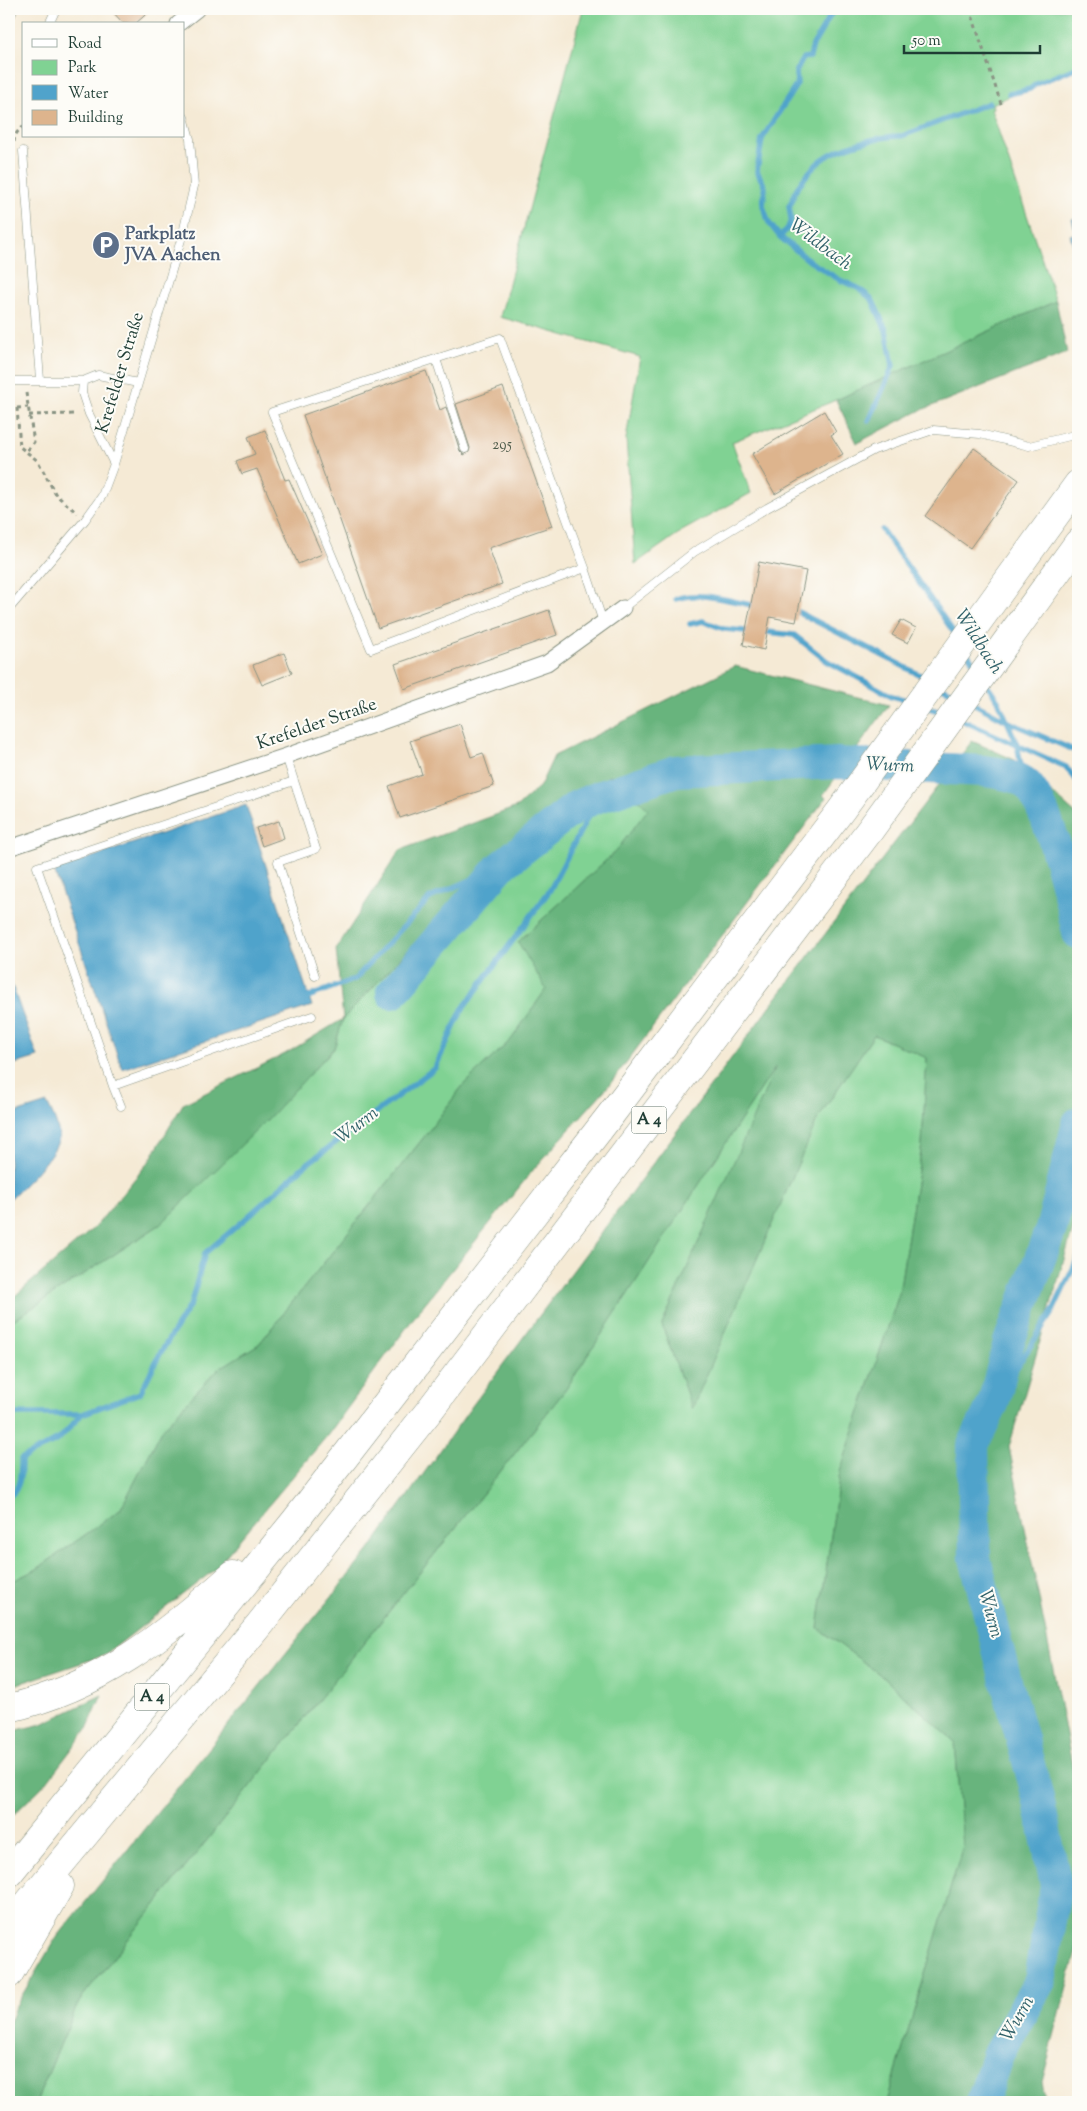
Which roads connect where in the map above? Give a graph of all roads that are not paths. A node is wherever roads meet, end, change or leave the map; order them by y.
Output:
1 (14, 9) edge
2 (56, 9) edge
3 (196, 9) edge
4 (9, 19) edge
5 (50, 22) edge
6 (180, 22) edge
7 (185, 120) edge
8 (23, 151) dead end
9 (436, 359) junction
10 (40, 380) junction
11 (9, 381) edge
12 (83, 381) junction
13 (138, 383) junction
14 (1074, 435) dead end
15 (465, 449) dead end
16 (114, 464) junction
17 (1078, 484) edge
18 (1078, 543) edge
19 (584, 568) junction
20 (623, 608) joint
21 (9, 609) edge
22 (603, 622) junction
23 (286, 756) junction
24 (294, 781) junction
25 (9, 848) edge
26 (315, 976) dead end
27 (312, 1016) dead end
28 (113, 1086) junction
29 (121, 1106) dead end
30 (294, 1521) junction
31 (9, 1708) edge
32 (102, 1815) junction
33 (9, 1873) edge
34 (9, 1926) edge
35 (9, 1974) edge

1 - 4 lane
2 - 5 lane
3 - 6 street
7 - 13 lane, Krefelder Straße
8 - 10 lane
9 - 15 lane
9 - 19 lane
9 - 19 lane
10 - 11 lane
10 - 12 lane
12 - 13 lane
12 - 16 lane
13 - 16 lane, Krefelder Straße
14 - 20 lane
16 - 21 lane, Krefelder Straße
17 - 30 highway, A 4
18 - 32 highway, A 4
19 - 22 lane
20 - 22 street, Krefelder Straße
22 - 23 street, Krefelder Straße
23 - 24 lane
23 - 25 street, Krefelder Straße
24 - 26 lane
24 - 28 lane
27 - 28 lane
28 - 29 lane
30 - 31 highway
30 - 33 highway, A 4
32 - 34 highway, A 4
32 - 35 highway

